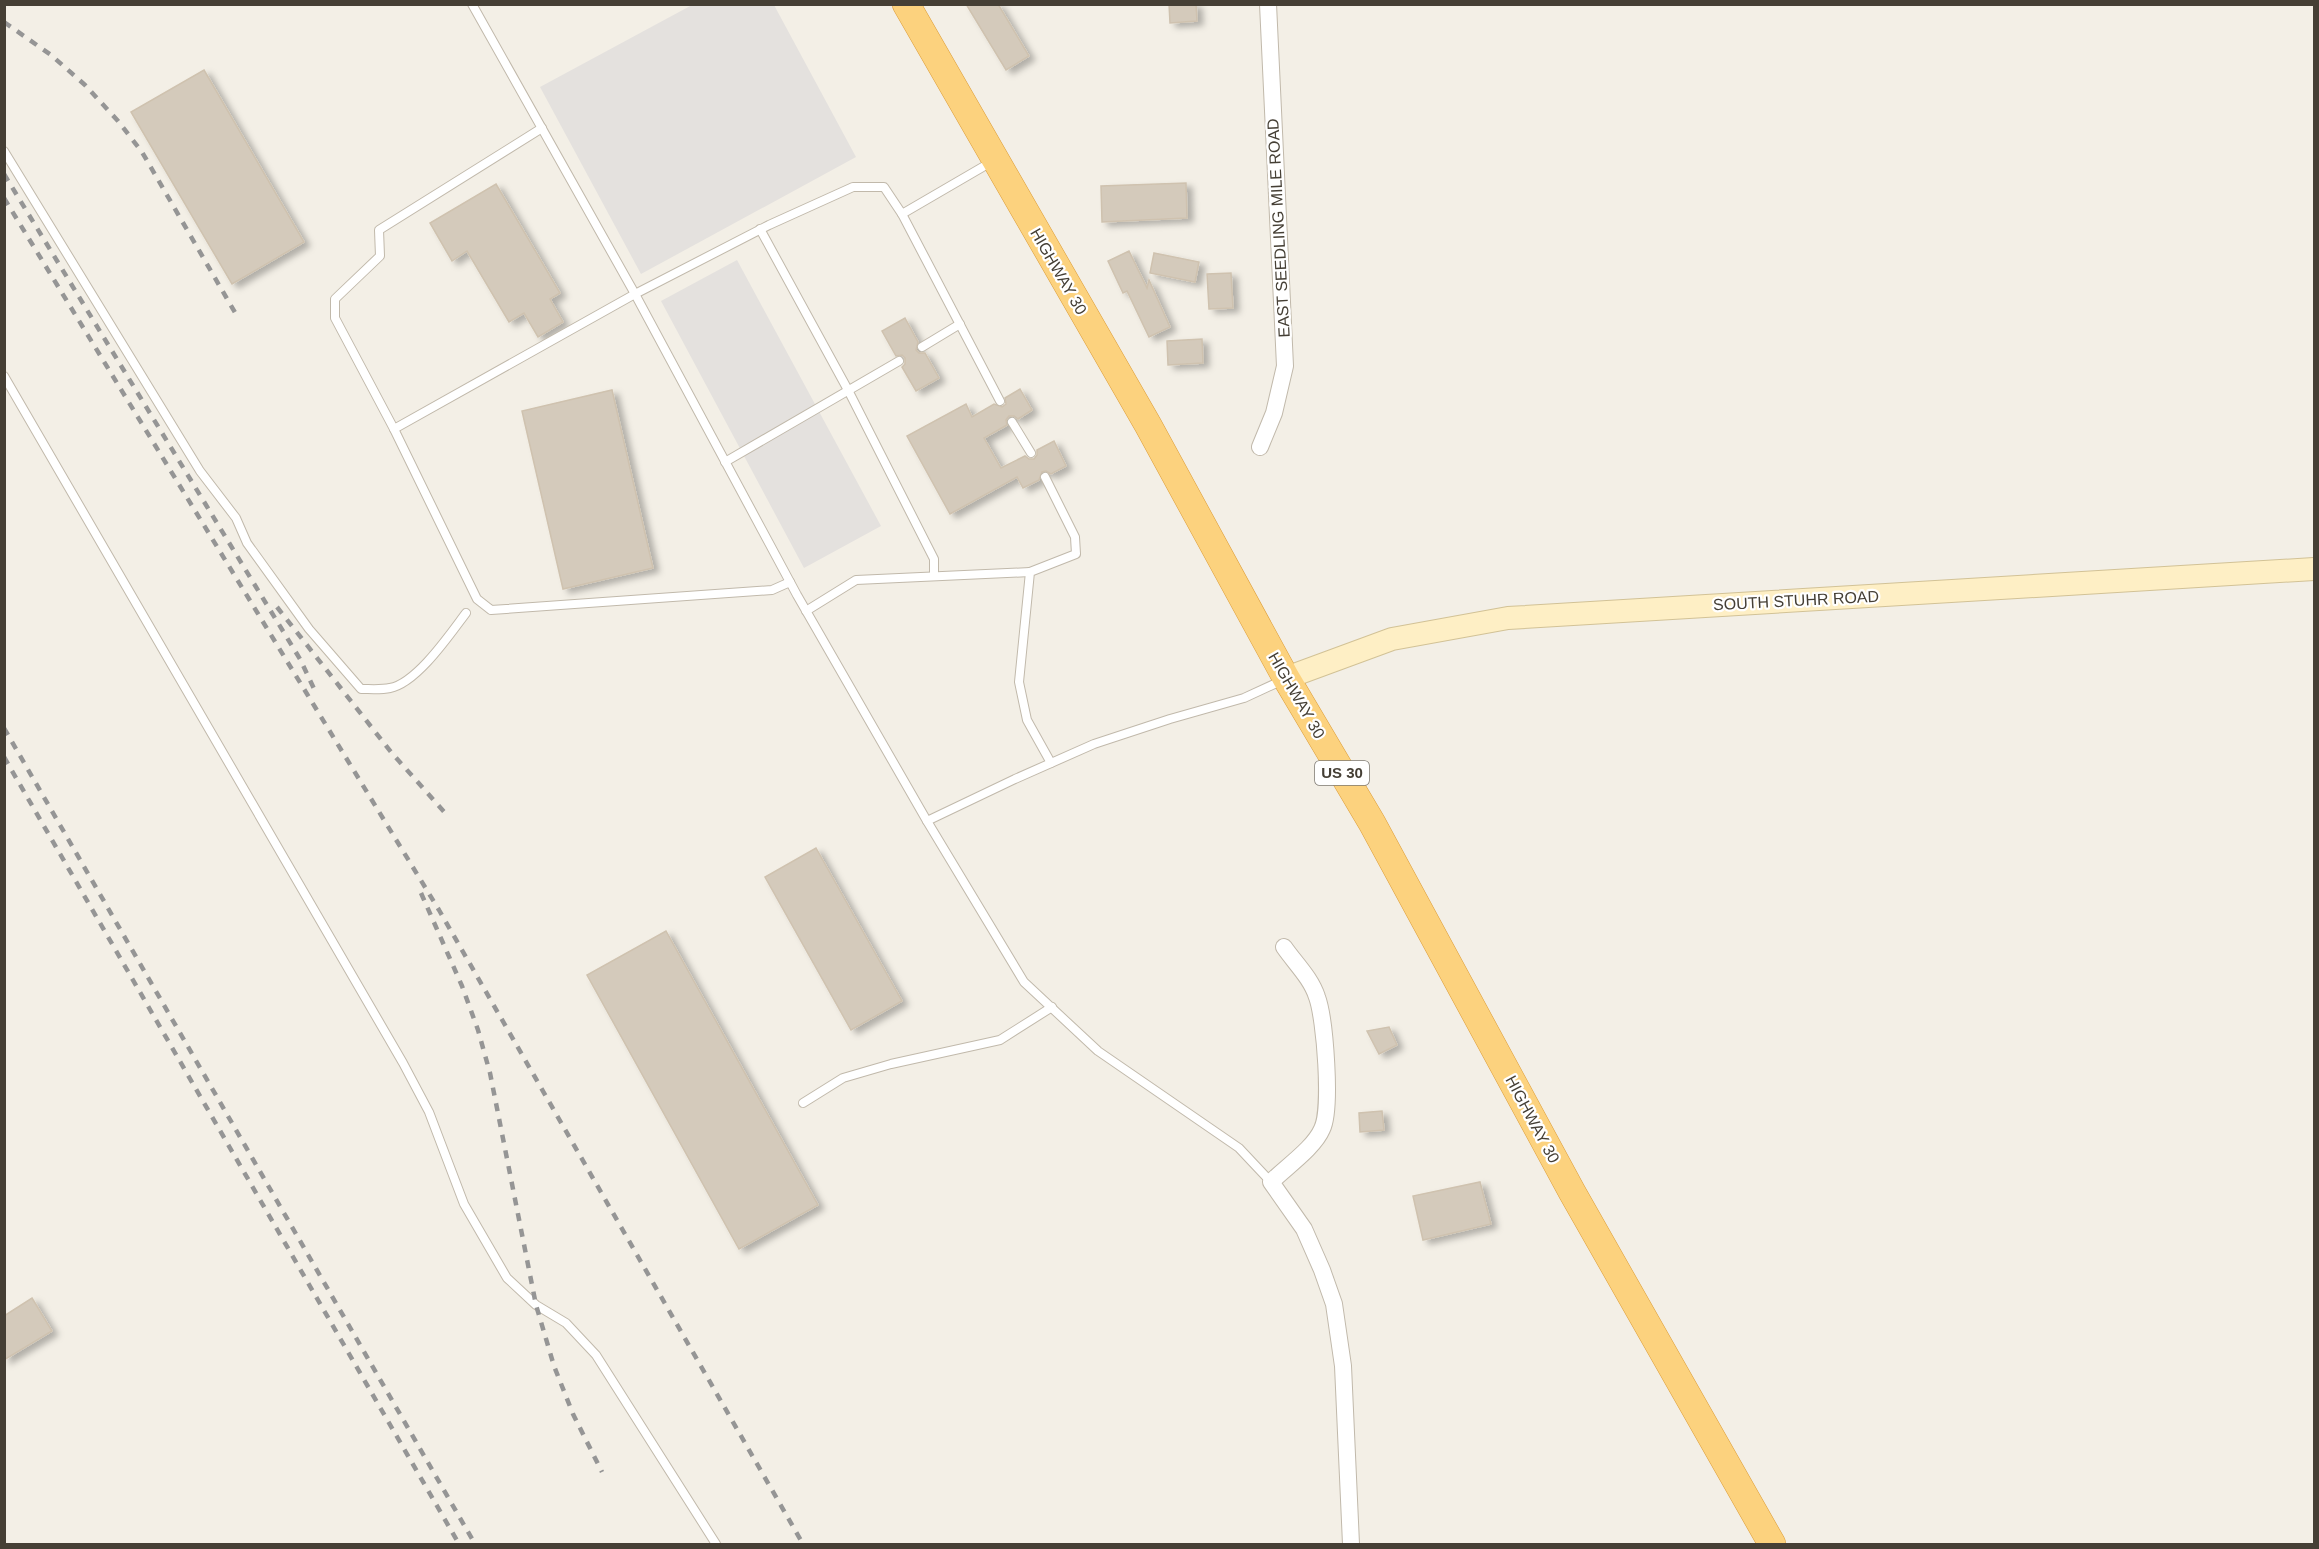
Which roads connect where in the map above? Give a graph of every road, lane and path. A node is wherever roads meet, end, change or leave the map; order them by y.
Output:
1 (472, 4) edge
2 (906, 4) edge
3 (1268, 4) edge
4 (542, 128) junction
5 (4, 151) edge
6 (995, 160) junction
7 (902, 214) junction
8 (760, 229) junction
9 (635, 294) junction
10 (960, 324) junction
11 (921, 347) dead end
12 (899, 361) dead end
13 (4, 376) edge
14 (848, 390) junction
15 (1000, 400) dead end
16 (1012, 422) dead end
17 (394, 429) junction
18 (1260, 447) dead end
19 (1031, 453) dead end
20 (725, 462) junction
21 (1045, 477) dead end
22 (2314, 569) edge
23 (1030, 572) junction
24 (934, 576) junction
25 (790, 582) junction
26 (806, 611) junction
27 (466, 613) dead end
28 (1286, 678) junction
29 (1052, 763) junction
30 (927, 821) junction
31 (1284, 947) dead end
32 (1052, 1007) junction
33 (803, 1103) dead end
34 (1271, 1182) junction
35 (716, 1545) edge
36 (1351, 1545) edge
37 (1772, 1545) edge

1 - 4 lane
2 - 6 highway, HIGHWAY 30 / US 30
3 - 18 street, EAST SEEDLING MILE ROAD
4 - 9 lane
4 - 17 lane
5 - 27 lane
6 - 7 lane
6 - 28 highway, HIGHWAY 30 / US 30
7 - 8 lane
7 - 10 lane
8 - 9 lane
8 - 14 lane
9 - 17 lane
9 - 20 lane
10 - 11 lane
10 - 15 lane
12 - 14 lane
13 - 35 lane
14 - 20 lane
14 - 24 lane
16 - 19 lane
17 - 25 lane
20 - 25 lane
21 - 23 lane
22 - 28 main road, SOUTH STUHR ROAD
23 - 24 lane
23 - 29 lane
24 - 26 lane
25 - 26 lane
26 - 30 lane
28 - 29 lane
28 - 37 highway, HIGHWAY 30 / US 30
29 - 30 lane
30 - 32 lane
31 - 34 street
32 - 33 lane
32 - 34 lane
34 - 36 street

